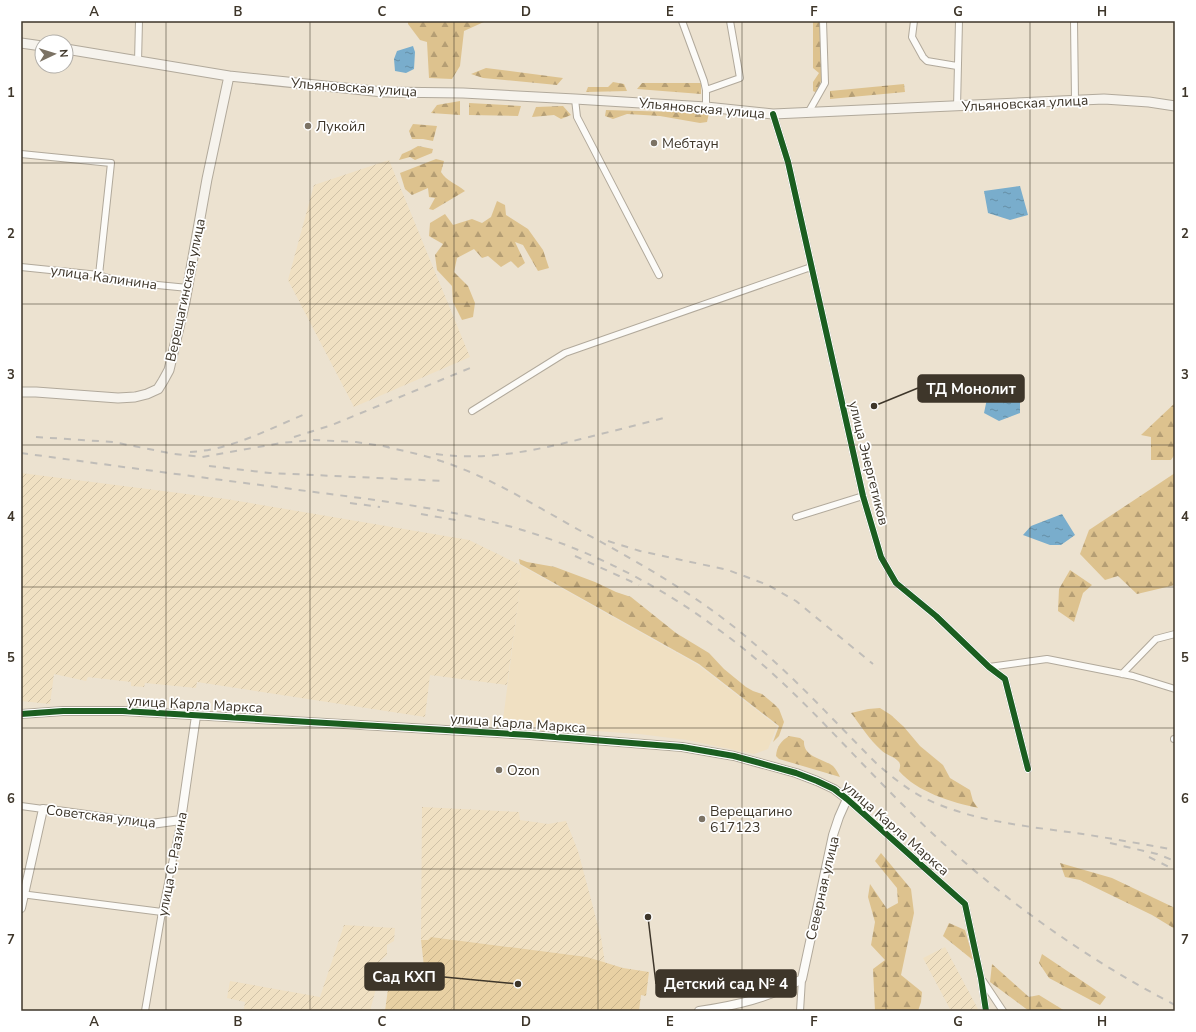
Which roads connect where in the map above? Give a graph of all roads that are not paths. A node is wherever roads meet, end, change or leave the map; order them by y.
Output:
1 (139, 21) edge
2 (682, 21) edge
3 (730, 21) edge
4 (822, 21) edge
5 (914, 21) edge
6 (959, 21) edge
7 (1074, 21) edge
8 (21, 43) edge
9 (34, 45) edge
10 (74, 50) edge
11 (138, 62) junction
12 (957, 66) junction
13 (229, 76) junction
14 (706, 90) junction
15 (575, 99) junction
16 (1075, 100) junction
17 (957, 106) junction
18 (1175, 106) edge
19 (706, 107) junction
20 (808, 113) junction
21 (773, 114) junction
22 (21, 154) edge
23 (811, 266) junction
24 (21, 267) edge
25 (99, 275) junction
26 (659, 275) dead end
27 (188, 288) junction
28 (21, 392) edge
29 (472, 411) dead end
30 (863, 496) junction
31 (796, 517) dead end
32 (1175, 634) edge
33 (988, 667) junction
34 (1122, 674) junction
35 (1175, 689) edge
36 (21, 714) edge
37 (196, 716) junction
38 (1028, 768) dead end
39 (847, 799) junction
40 (21, 806) edge
41 (43, 809) junction
42 (181, 820) junction
43 (22, 894) edge
44 (21, 908) edge
45 (162, 912) junction
46 (981, 978) junction
47 (802, 979) junction
48 (145, 1011) edge
49 (699, 1011) edge
50 (800, 1011) edge
51 (986, 1011) edge
52 (1003, 1011) edge

1 - 11 street
2 - 14 street
3 - 14 street
4 - 20 street
5 - 12 street
6 - 12 street
7 - 16 street
8 - 9 main road
10 - 11 main road, Ульяновская улица
11 - 13 main road, Ульяновская улица
12 - 17 street
13 - 15 main road, Ульяновская улица
13 - 27 main road, Верещагинская улица
14 - 19 street
15 - 19 main road, Ульяновская улица
15 - 26 street
16 - 17 main road, Ульяновская улица
16 - 18 main road, Ульяновская улица
17 - 20 main road, Ульяновская улица
19 - 21 main road, Ульяновская улица
20 - 21 main road, Ульяновская улица
21 - 23 street, улица Энергетиков
22 - 25 street
23 - 29 street
23 - 30 street, улица Энергетиков
24 - 25 street, улица Калинина
25 - 27 street, улица Калинина
27 - 28 main road, Верещагинская улица
30 - 31 street
30 - 33 street, улица Энергетиков
32 - 34 street
33 - 34 street
33 - 38 street, улица Энергетиков
34 - 35 street
36 - 37 street, улица Карла Маркса
37 - 39 street, улица Карла Маркса
37 - 42 street, улица С. Разина
39 - 46 street, улица Карла Маркса
39 - 47 street, Северная улица
40 - 41 street, Советская улица
41 - 42 street, Советская улица
41 - 43 street
42 - 45 street, улица С. Разина
43 - 44 street
43 - 45 street
45 - 48 street, улица С. Разина
46 - 51 street
46 - 52 street
47 - 49 street
47 - 50 street, Северная улица

